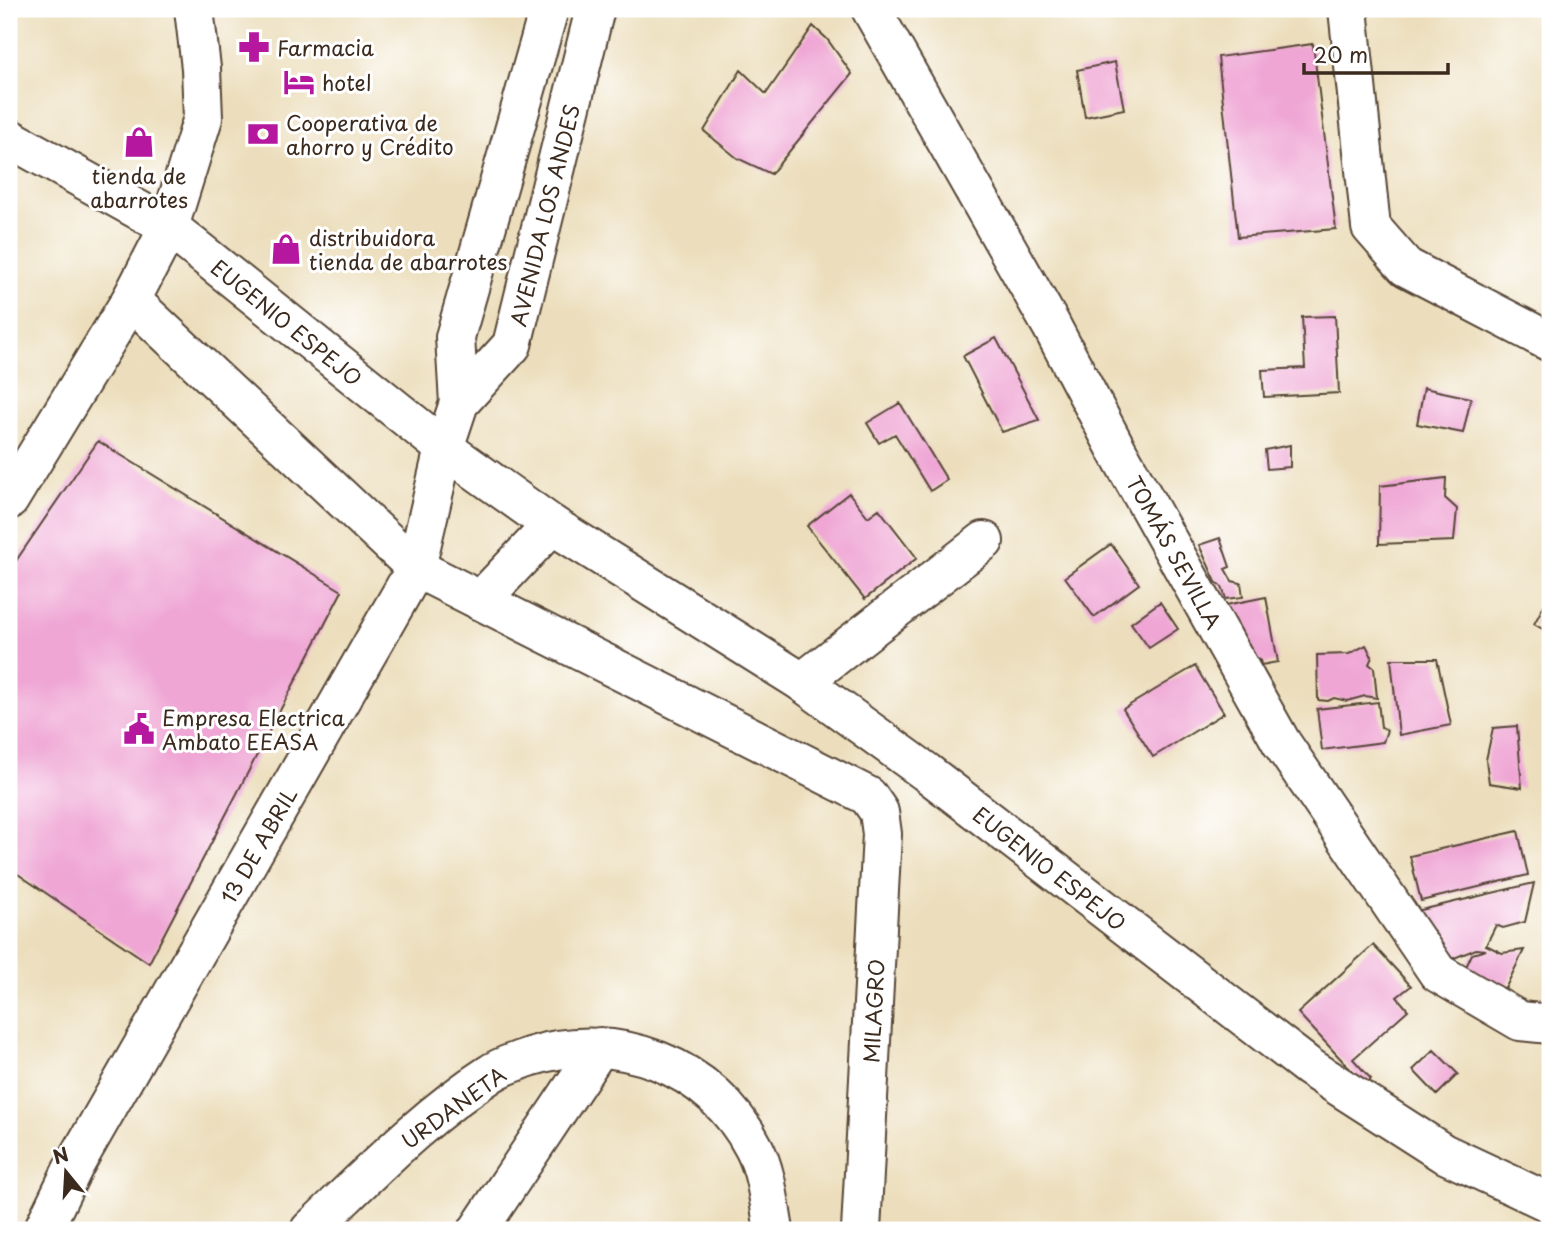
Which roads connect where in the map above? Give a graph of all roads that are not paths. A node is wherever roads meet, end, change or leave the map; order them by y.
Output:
1 (194, 9) edge
2 (549, 9) edge
3 (595, 9) edge
4 (871, 9) edge
5 (1348, 9) edge
6 (9, 138) edge
7 (169, 227) junction
8 (131, 300) junction
9 (1550, 342) edge
10 (459, 403) junction
11 (444, 448) junction
12 (9, 500) edge
13 (552, 525) junction
14 (984, 541) dead end
15 (416, 568) junction
16 (481, 601) junction
17 (802, 682) junction
18 (1550, 1024) edge
19 (600, 1047) junction
20 (1550, 1203) edge
21 (43, 1230) edge
22 (310, 1230) edge
23 (478, 1230) edge
24 (774, 1230) edge
25 (861, 1230) edge

1 - 7 street
2 - 10 street, AVENIDA LOS ANDES
3 - 10 street, AVENIDA LOS ANDES
4 - 18 street, TOMÁS SEVILLA
5 - 9 street
6 - 7 street, EUGENIO ESPEJO
7 - 8 street
7 - 11 street, EUGENIO ESPEJO
8 - 12 street
8 - 15 street
10 - 11 street, AVENIDA LOS ANDES
11 - 13 street, EUGENIO ESPEJO
11 - 15 street, 13 DE ABRIL
13 - 16 street
13 - 17 street, EUGENIO ESPEJO
14 - 17 street
15 - 16 street
15 - 21 street, 13 DE ABRIL
16 - 25 street, MILAGRO
17 - 20 street, EUGENIO ESPEJO
19 - 22 street, URDANETA
19 - 23 street
19 - 24 street, URDANETA

